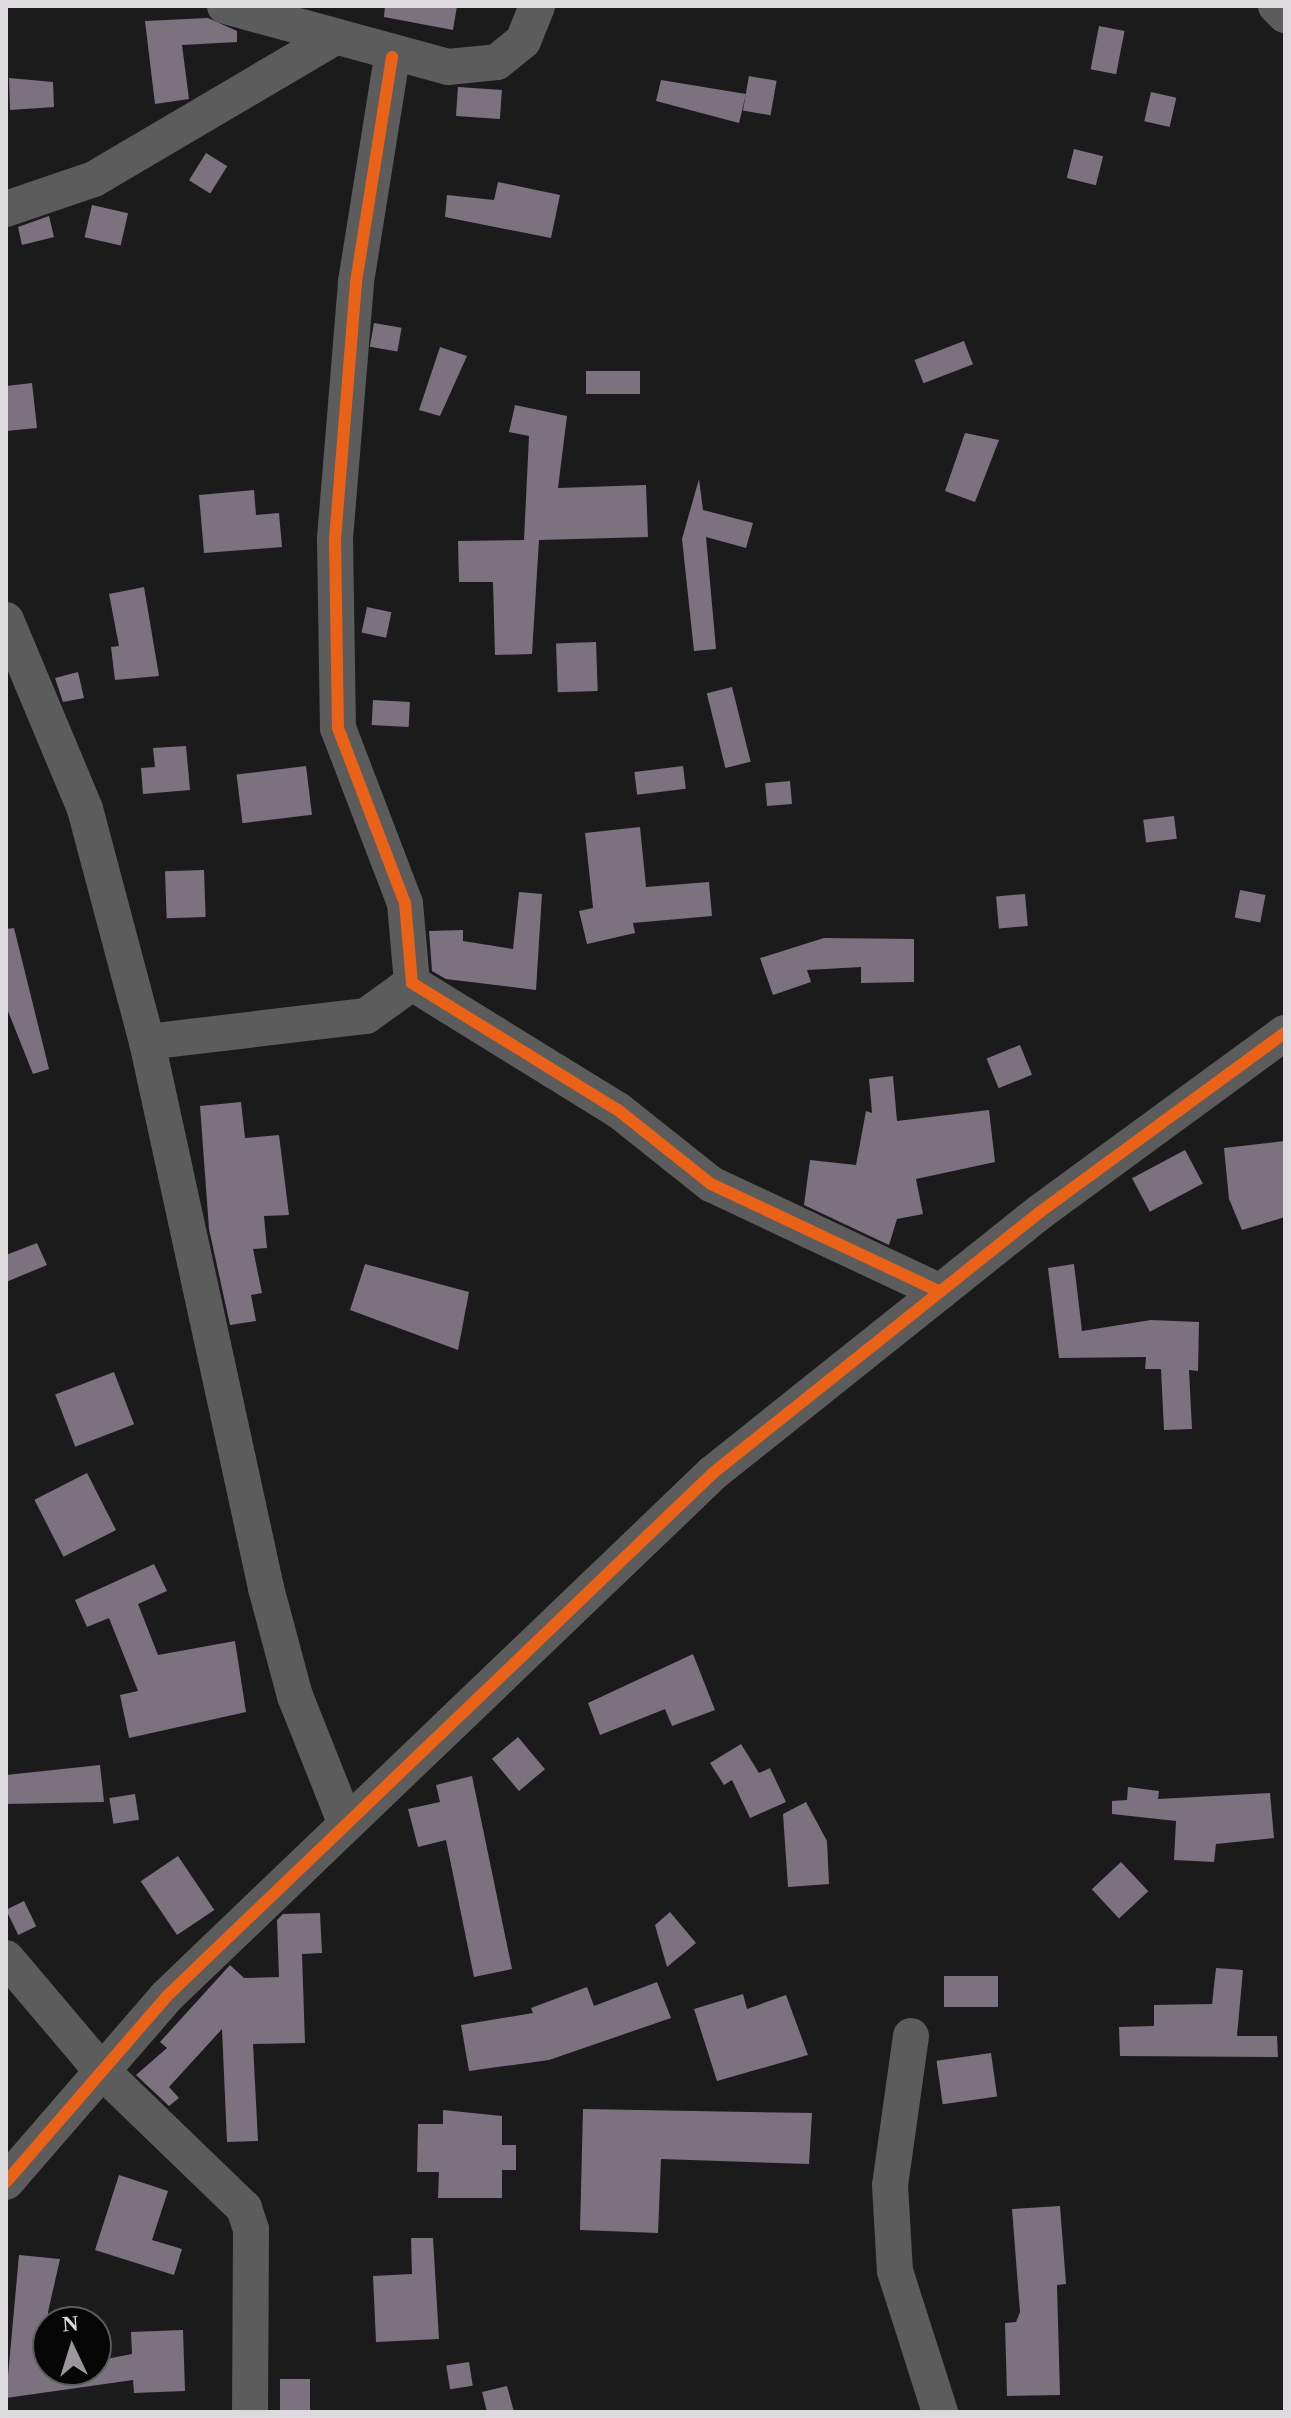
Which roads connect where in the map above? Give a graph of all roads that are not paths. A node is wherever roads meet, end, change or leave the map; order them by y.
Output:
1 (225, 6) edge
2 (537, 6) edge
3 (1276, 6) edge
4 (1285, 15) edge
5 (332, 39) junction
6 (392, 57) junction
7 (6, 209) edge
8 (6, 620) edge
9 (412, 983) junction
10 (1285, 1033) edge
11 (147, 1042) junction
12 (940, 1292) junction
13 (346, 1824) junction
14 (6, 1958) edge
15 (911, 2036) dead end
16 (101, 2070) junction
17 (6, 2182) edge
18 (250, 2412) edge
19 (940, 2412) edge

1 - 5 street
2 - 6 street
3 - 4 street
5 - 6 street
5 - 7 street
6 - 9 street
8 - 11 street
9 - 11 street
9 - 12 street
10 - 12 street
11 - 13 street
12 - 13 street
13 - 16 street
14 - 16 street
15 - 19 street
16 - 17 street
16 - 18 street

